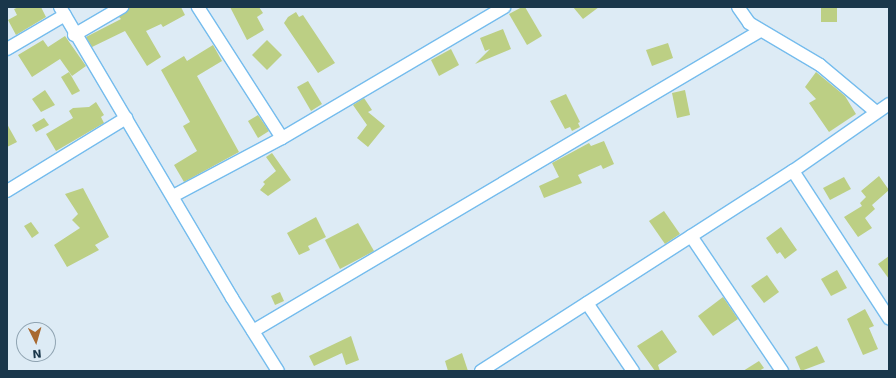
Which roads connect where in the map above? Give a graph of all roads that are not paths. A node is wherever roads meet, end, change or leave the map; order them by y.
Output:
1 (122, 7) edge
2 (198, 7) edge
3 (504, 7) edge
4 (738, 7) edge
5 (62, 11) edge
6 (760, 31) junction
7 (74, 35) junction
8 (7, 49) edge
9 (889, 104) edge
10 (876, 112) junction
11 (126, 118) junction
12 (282, 138) junction
13 (792, 171) junction
14 (7, 191) edge
15 (173, 196) junction
16 (690, 236) junction
17 (587, 303) junction
18 (889, 318) edge
19 (253, 332) junction
20 (484, 370) edge
21 (278, 371) edge
22 (633, 371) edge
23 (782, 371) edge

1 - 7 street
2 - 12 street
3 - 12 street
4 - 6 street
5 - 7 street
5 - 8 street
6 - 10 street
6 - 19 street
7 - 11 street
9 - 10 street
10 - 13 street
11 - 14 street
11 - 15 street
12 - 15 street
13 - 16 street
13 - 18 street
15 - 19 street
16 - 17 street
16 - 23 street
17 - 20 street
17 - 22 street
19 - 21 street

